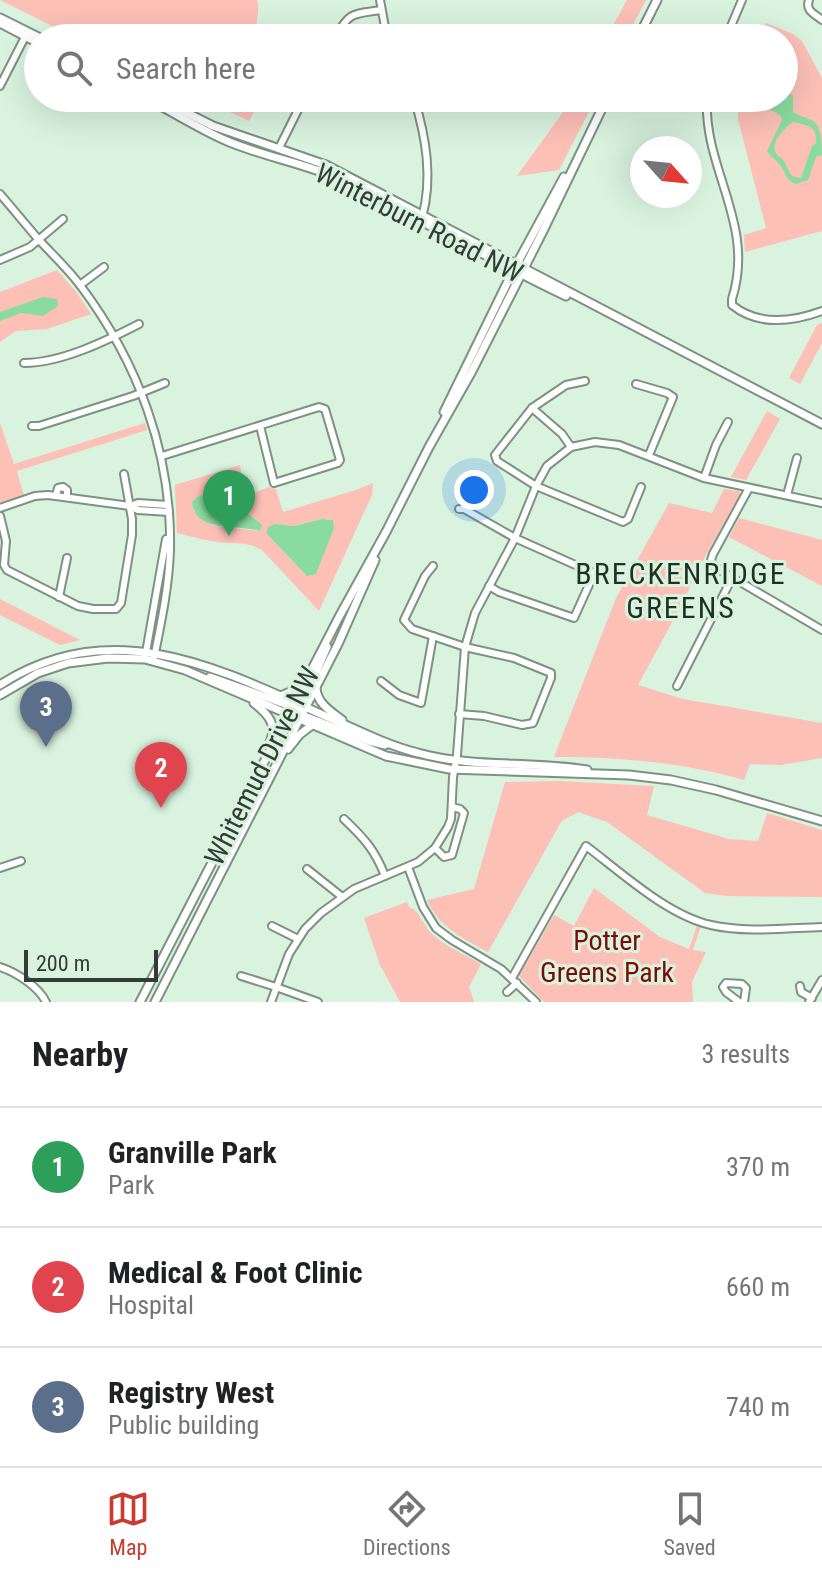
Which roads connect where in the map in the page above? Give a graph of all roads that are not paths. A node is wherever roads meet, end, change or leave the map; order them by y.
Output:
1 (380, 0) edge
2 (657, 0) edge
3 (742, 0) edge
4 (809, 4) edge
5 (381, 10) junction
6 (0, 20) edge
7 (822, 20) edge
8 (342, 24) edge
9 (384, 24) edge
10 (645, 24) edge
11 (732, 24) edge
12 (24, 33) edge
13 (24, 38) edge
14 (0, 86) edge
15 (172, 112) edge
16 (185, 112) edge
17 (297, 112) edge
18 (418, 112) edge
19 (600, 112) edge
20 (707, 112) edge
21 (210, 133) junction
22 (587, 137) junction
23 (279, 148) junction
24 (0, 194) edge
25 (422, 218) junction
26 (63, 219) dead end
27 (39, 240) junction
28 (0, 260) edge
29 (104, 267) dead end
30 (518, 269) junction
31 (80, 285) junction
32 (822, 311) edge
33 (139, 324) dead end
34 (114, 337) junction
35 (24, 363) dead end
36 (585, 381) dead end
37 (165, 383) dead end
38 (636, 384) dead end
39 (141, 391) junction
40 (532, 408) junction
41 (728, 422) dead end
42 (32, 426) dead end
43 (260, 426) junction
44 (822, 427) edge
45 (571, 447) junction
46 (649, 455) junction
47 (162, 456) junction
48 (797, 458) dead end
49 (124, 474) dead end
50 (704, 478) junction
51 (536, 486) junction
52 (641, 487) dead end
53 (749, 488) junction
54 (787, 495) junction
55 (822, 503) edge
56 (130, 506) junction
57 (0, 508) edge
58 (169, 508) junction
59 (459, 509) dead end
60 (0, 516) edge
61 (386, 532) junction
62 (515, 538) junction
63 (67, 558) dead end
64 (433, 566) dead end
65 (732, 578) junction
66 (489, 586) junction
67 (59, 597) junction
68 (822, 630) edge
69 (331, 633) junction
70 (433, 636) junction
71 (465, 647) junction
72 (150, 656) junction
73 (310, 673) junction
74 (200, 676) junction
75 (381, 681) dead end
76 (0, 685) edge
77 (677, 686) dead end
78 (316, 688) junction
79 (0, 695) edge
80 (246, 696) junction
81 (279, 696) junction
82 (298, 711) junction
83 (459, 714) junction
84 (312, 725) junction
85 (353, 728) junction
86 (395, 746) junction
87 (281, 756) junction
88 (456, 760) junction
89 (263, 765) junction
90 (455, 770) junction
91 (605, 774) junction
92 (452, 807) junction
93 (344, 819) dead end
94 (822, 821) edge
95 (435, 848) junction
96 (21, 861) dead end
97 (408, 867) junction
98 (0, 868) edge
99 (307, 869) dead end
100 (385, 876) junction
101 (341, 896) junction
102 (272, 926) dead end
103 (822, 927) edge
104 (298, 939) junction
105 (0, 967) edge
106 (241, 976) dead end
107 (514, 980) junction
108 (822, 980) edge
109 (276, 987) junction
110 (817, 989) junction
111 (507, 992) dead end
112 (811, 1000) edge
113 (46, 1002) edge
114 (140, 1002) edge
115 (155, 1002) edge
116 (271, 1002) edge
117 (318, 1002) edge
118 (536, 1002) edge

1 - 5 street
2 - 10 main road
3 - 11 street
4 - 7 street
5 - 8 street
5 - 9 street
6 - 12 main road
13 - 14 street
15 - 21 main road, Winterburn Road NW
16 - 23 main road, Winterburn Road NW
17 - 23 street
18 - 25 street
19 - 22 main road, Whitemud Drive NW
20 - 32 street
21 - 23 main road
21 - 25 main road, Winterburn Road NW
22 - 30 main road, Whitemud Drive NW
22 - 30 main road, Whitemud Drive NW
23 - 25 main road, Winterburn Road NW
24 - 27 street
25 - 30 main road, Winterburn Road NW
26 - 27 street
27 - 28 street
27 - 31 street
29 - 31 street
30 - 44 main road, Winterburn Road NW
30 - 61 main road, Whitemud Drive NW
31 - 34 street
33 - 34 street
34 - 35 street
34 - 39 street
36 - 40 street
37 - 39 street
38 - 46 street
39 - 42 street
39 - 47 street
40 - 45 street
40 - 51 street
41 - 50 street
43 - 43 street
43 - 47 street
45 - 46 street
45 - 51 street
46 - 50 street
47 - 58 street
48 - 54 street
49 - 56 street
50 - 53 street
51 - 52 street
51 - 62 street
53 - 54 street
53 - 65 street
54 - 55 street
56 - 57 street
56 - 58 street
56 - 67 street
58 - 72 street
59 - 62 street
60 - 67 street
61 - 69 main road, Whitemud Drive NW
61 - 78 main road, Whitemud Drive NW
62 - 66 street
62 - 66 street
63 - 67 street
64 - 70 street
65 - 68 street
65 - 77 street
66 - 71 street
69 - 73 main road, Whitemud Drive NW
69 - 82 main road
70 - 71 street
70 - 75 street
71 - 83 street
71 - 83 street
72 - 74 main road
72 - 76 main road
72 - 79 main road
72 - 81 main road
73 - 81 main road
73 - 82 main road, Whitemud Drive NW
74 - 80 main road
74 - 82 main road
78 - 82 main road, Whitemud Drive NW
78 - 85 main road
80 - 82 main road
80 - 89 main road
81 - 82 main road
82 - 84 main road
82 - 85 main road
82 - 86 main road
82 - 87 main road, Whitemud Drive NW
82 - 89 main road, Whitemud Drive NW
83 - 88 street
84 - 87 main road
84 - 90 main road
85 - 86 main road
86 - 88 main road
87 - 115 main road, Whitemud Drive NW
88 - 90 street
88 - 91 main road
89 - 114 main road, Whitemud Drive NW
90 - 91 main road
90 - 92 street
91 - 94 main road
92 - 95 street
92 - 95 street
93 - 100 street
95 - 97 street
96 - 98 street
97 - 100 street
97 - 107 street
99 - 101 street
100 - 101 street
101 - 104 street
102 - 104 street
103 - 107 street
104 - 109 street
105 - 113 street
106 - 109 street
107 - 111 street
107 - 118 street
108 - 110 street
109 - 116 street
109 - 117 street
110 - 112 street
110 - 112 street

